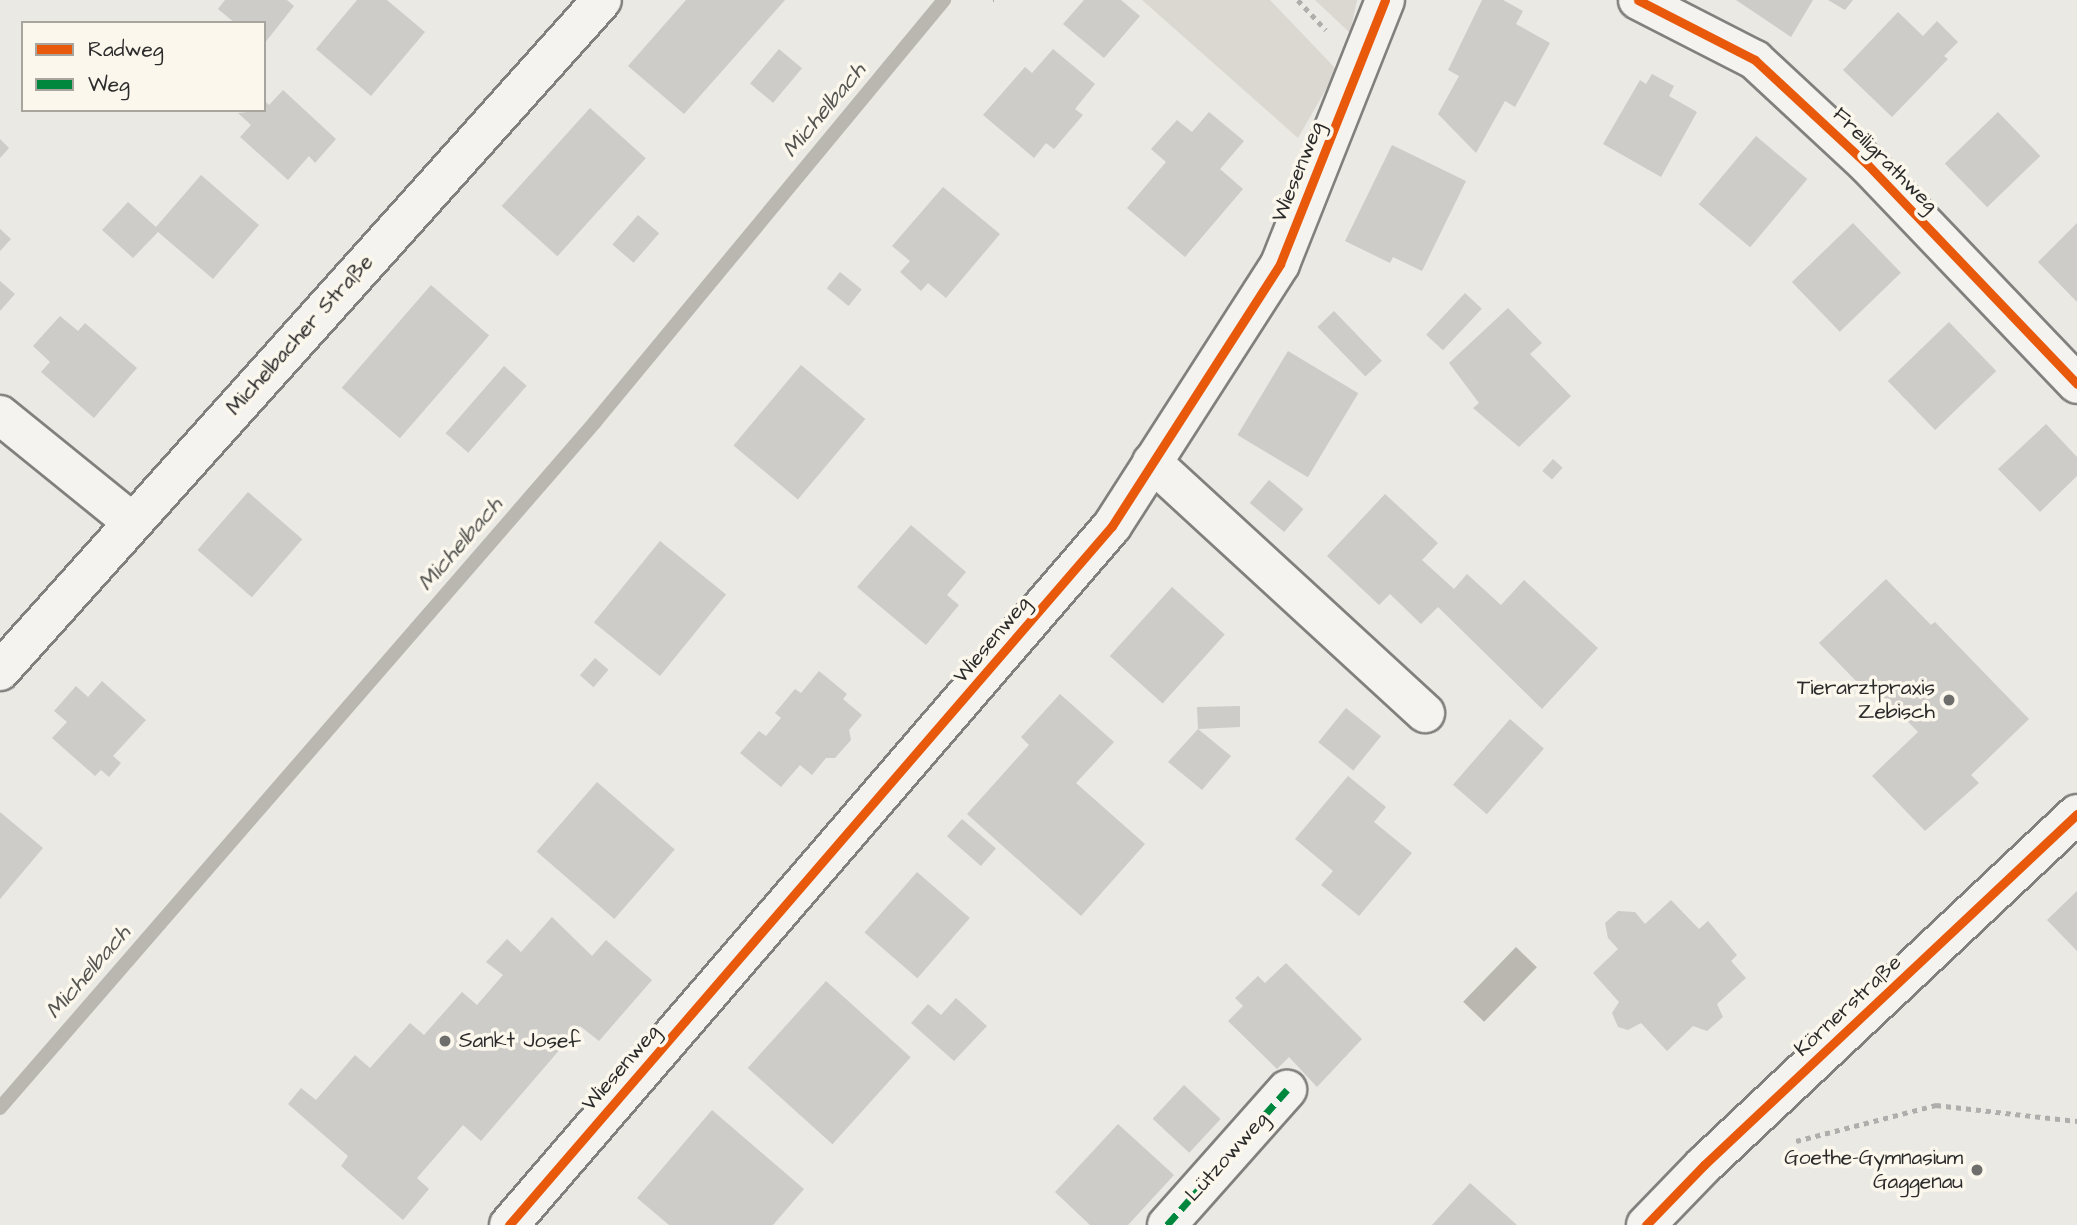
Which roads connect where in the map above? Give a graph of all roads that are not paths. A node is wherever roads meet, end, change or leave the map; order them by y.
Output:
1 (602, 0) edge
2 (1385, 0) edge
3 (1638, 0) edge
4 (2077, 384) edge
5 (0, 415) edge
6 (1152, 463) junction
7 (132, 522) junction
8 (0, 671) edge
9 (1425, 713) dead end
10 (2077, 814) edge
11 (1287, 1090) dead end
12 (509, 1225) edge
13 (1167, 1225) edge
14 (1646, 1225) edge

1 - 7 street, Michelbacher Straße
2 - 6 street, Wiesenweg
3 - 4 street, Freiligrathweg
5 - 7 street
6 - 9 street
6 - 12 street, Wiesenweg
7 - 8 street, Michelbacher Straße
10 - 14 street, Körnerstraße
11 - 13 street, Lützowweg

